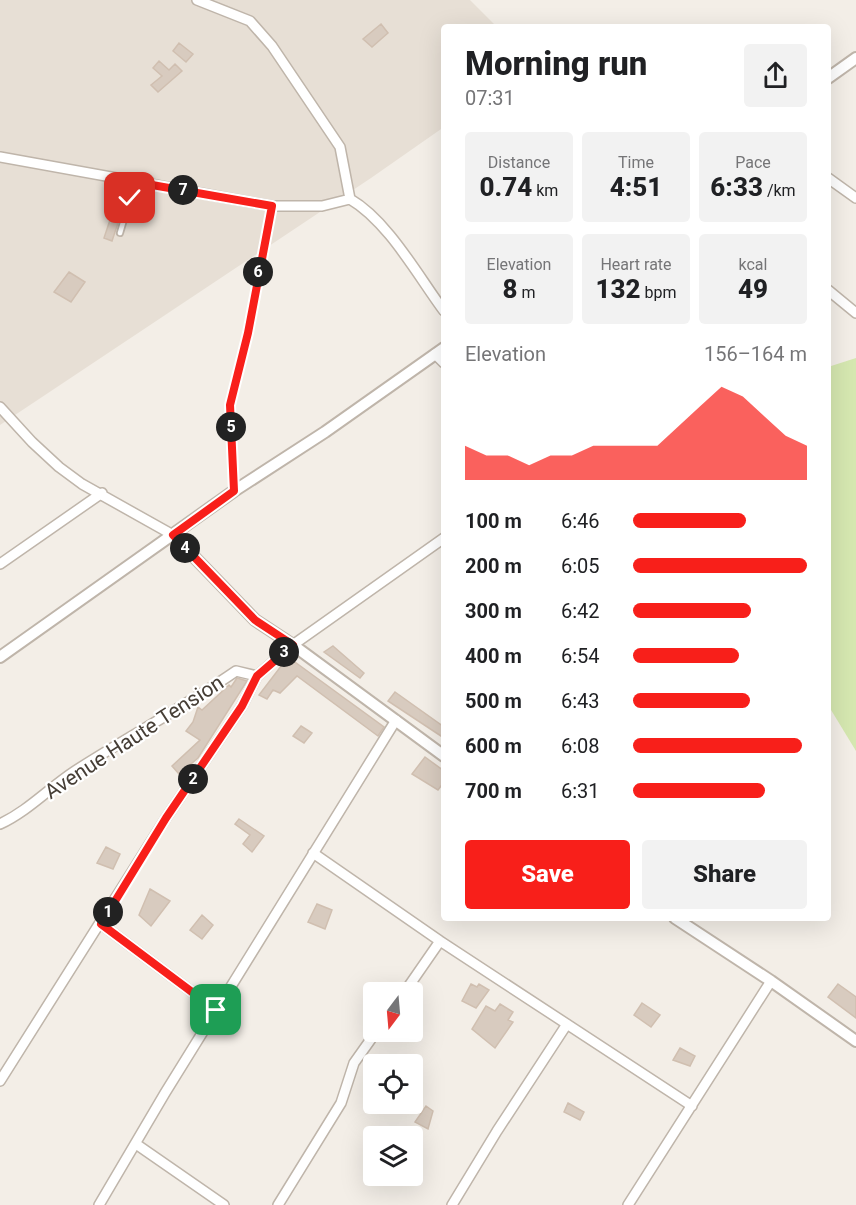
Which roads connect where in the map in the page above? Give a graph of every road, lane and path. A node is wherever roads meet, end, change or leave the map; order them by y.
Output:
1 (197, 0) edge
2 (856, 58) edge
3 (831, 76) edge
4 (0, 157) edge
5 (831, 180) edge
6 (135, 182) junction
7 (856, 198) edge
8 (351, 199) junction
9 (272, 206) junction
10 (120, 233) dead end
11 (831, 293) edge
12 (441, 307) edge
13 (856, 314) edge
14 (440, 351) edge
15 (0, 407) edge
16 (234, 491) junction
17 (102, 493) junction
18 (173, 535) junction
19 (441, 540) edge
20 (0, 564) edge
21 (293, 645) junction
22 (0, 657) edge
23 (257, 676) junction
24 (396, 720) junction
25 (441, 754) edge
26 (0, 824) edge
27 (314, 853) junction
28 (680, 921) edge
29 (101, 924) junction
30 (440, 940) junction
31 (771, 981) junction
32 (411, 982) edge
33 (216, 1010) junction
34 (567, 1024) junction
35 (856, 1041) edge
36 (369, 1042) edge
37 (0, 1081) edge
38 (692, 1106) junction
39 (136, 1144) junction
40 (99, 1205) edge
41 (224, 1205) edge
42 (278, 1205) edge
43 (452, 1205) edge
44 (628, 1205) edge

1 - 8 street
2 - 3 street
4 - 6 street
5 - 7 street
6 - 9 street
6 - 10 lane
8 - 9 street
8 - 12 street
9 - 16 lane
11 - 13 street
14 - 16 street
15 - 17 street
16 - 18 street
17 - 18 street
17 - 20 street
18 - 21 street
18 - 22 street
19 - 21 street
21 - 23 street
21 - 24 street
23 - 26 street, Avenue Haute Tension
23 - 29 street
24 - 25 street
24 - 27 street
27 - 30 street
27 - 33 street
28 - 31 street
29 - 33 street
29 - 37 street
30 - 32 street
30 - 34 street
31 - 35 street
31 - 38 street
33 - 39 street
34 - 38 street
34 - 43 street
36 - 42 street
38 - 44 street
39 - 40 street
39 - 41 street

